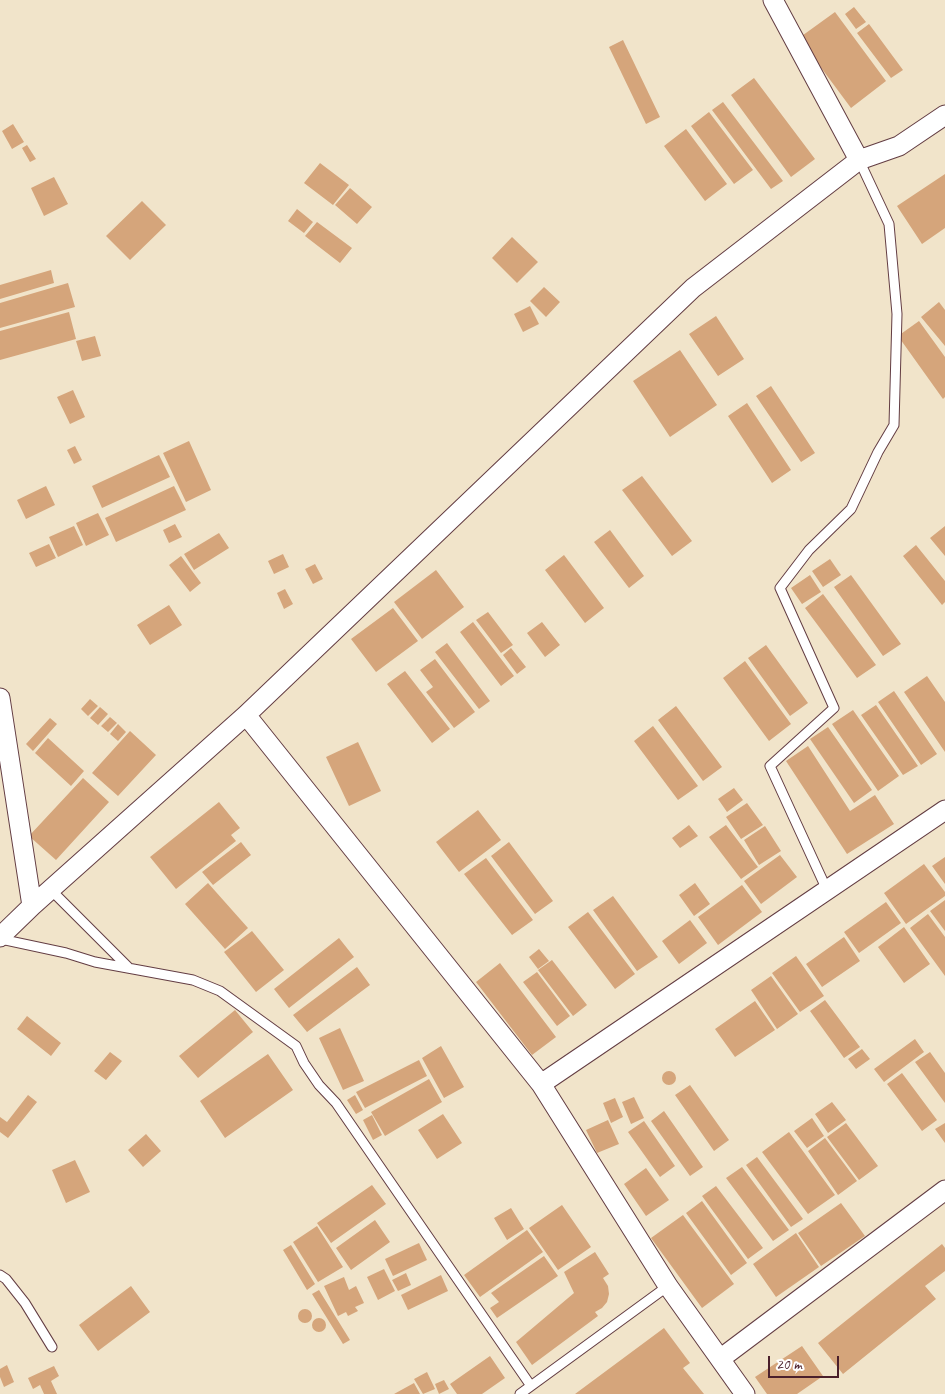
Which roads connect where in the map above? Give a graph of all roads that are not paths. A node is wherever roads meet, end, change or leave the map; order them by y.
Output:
1 (773, 0) edge
2 (945, 115) edge
3 (859, 160) junction
4 (0, 698) edge
5 (246, 715) junction
6 (945, 810) edge
7 (50, 889) junction
8 (827, 890) junction
9 (32, 906) junction
10 (0, 938) edge
11 (130, 968) junction
12 (541, 1084) junction
13 (945, 1190) edge
14 (0, 1275) edge
15 (668, 1286) junction
16 (52, 1347) dead end
17 (720, 1359) junction
18 (531, 1386) junction
19 (520, 1394) edge
20 (745, 1394) edge

1 - 3 street
2 - 3 street
3 - 5 street
3 - 8 lane
4 - 9 street
5 - 7 street
5 - 12 street
6 - 8 street
7 - 9 street
7 - 11 lane
8 - 12 street
9 - 10 street
10 - 11 lane
11 - 18 lane
12 - 15 street
13 - 17 street
14 - 16 lane
15 - 17 street
15 - 18 lane
17 - 20 street
18 - 19 lane

